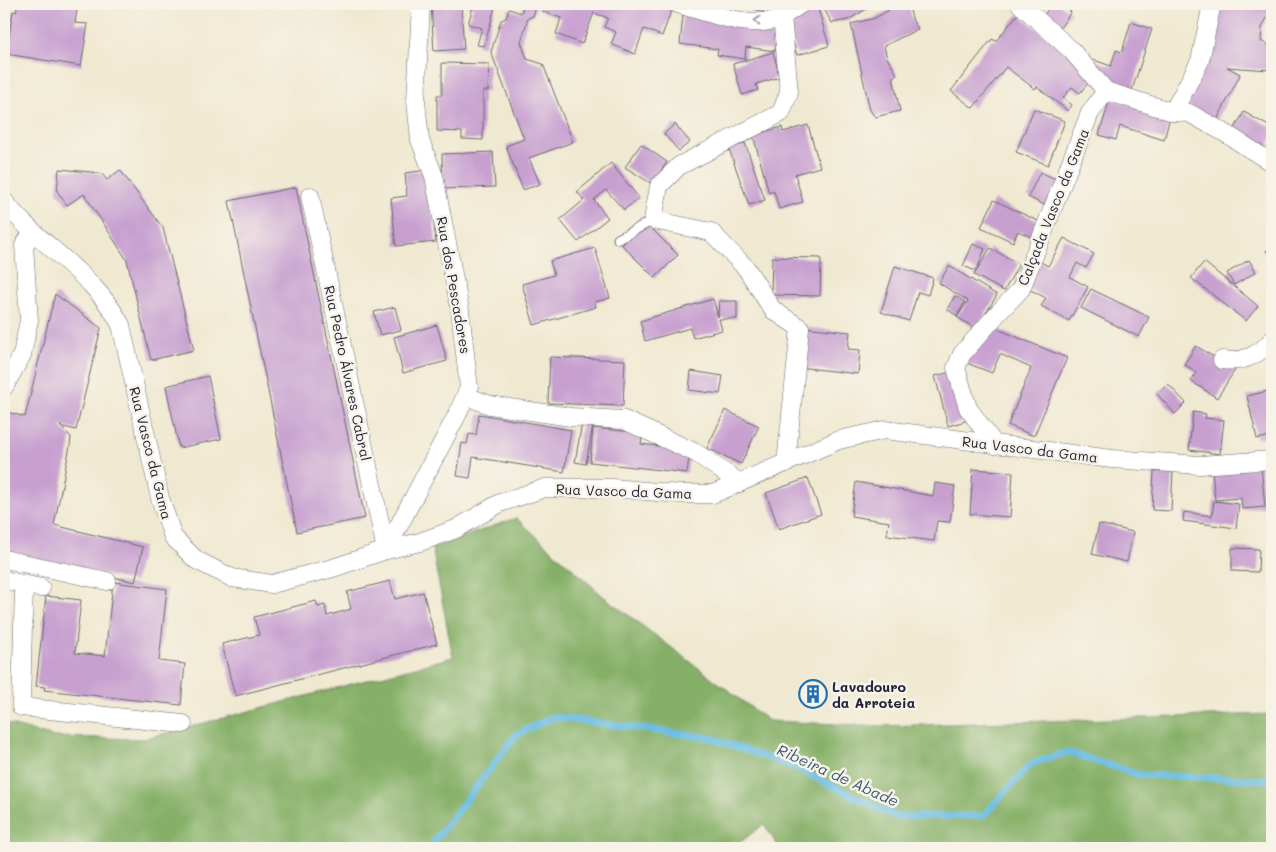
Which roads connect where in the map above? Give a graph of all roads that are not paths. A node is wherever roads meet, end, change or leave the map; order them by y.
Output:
1 (421, 4) edge
2 (678, 4) edge
3 (802, 4) edge
4 (1020, 4) edge
5 (1212, 4) edge
6 (782, 16) junction
7 (1106, 91) junction
8 (1173, 112) junction
9 (1272, 163) edge
10 (310, 196) dead end
11 (4, 201) edge
12 (653, 220) junction
13 (33, 232) junction
14 (618, 239) dead end
15 (1272, 340) edge
16 (1222, 360) dead end
17 (4, 387) edge
18 (466, 396) junction
19 (995, 445) junction
20 (1272, 460) edge
21 (786, 463) junction
22 (740, 484) junction
23 (386, 550) junction
24 (4, 559) edge
25 (4, 580) edge
26 (107, 580) dead end
27 (24, 585) junction
28 (41, 588) dead end
29 (183, 724) dead end

1 - 18 street, Rua dos Pescadores
6 -> 2 street
3 - 6 street
4 - 7 street
5 - 8 street
6 - 12 street
7 - 8 street
7 - 19 street, Calçada Vasco da Gama
8 - 9 street
10 - 23 street, Rua Pedro Álvares Cabral
11 - 13 street, Rua Vasco da Gama
12 - 14 lane
12 - 21 street
13 - 17 street
13 - 23 street, Rua Vasco da Gama
15 - 16 street
18 - 22 street
18 - 23 street, Rua dos Pescadores
19 - 20 street, Rua Vasco da Gama
19 - 21 street, Rua Vasco da Gama
21 - 22 street, Rua Vasco da Gama
22 - 23 street, Rua Vasco da Gama
24 - 26 street
25 - 27 street
27 - 28 street
27 - 29 street

